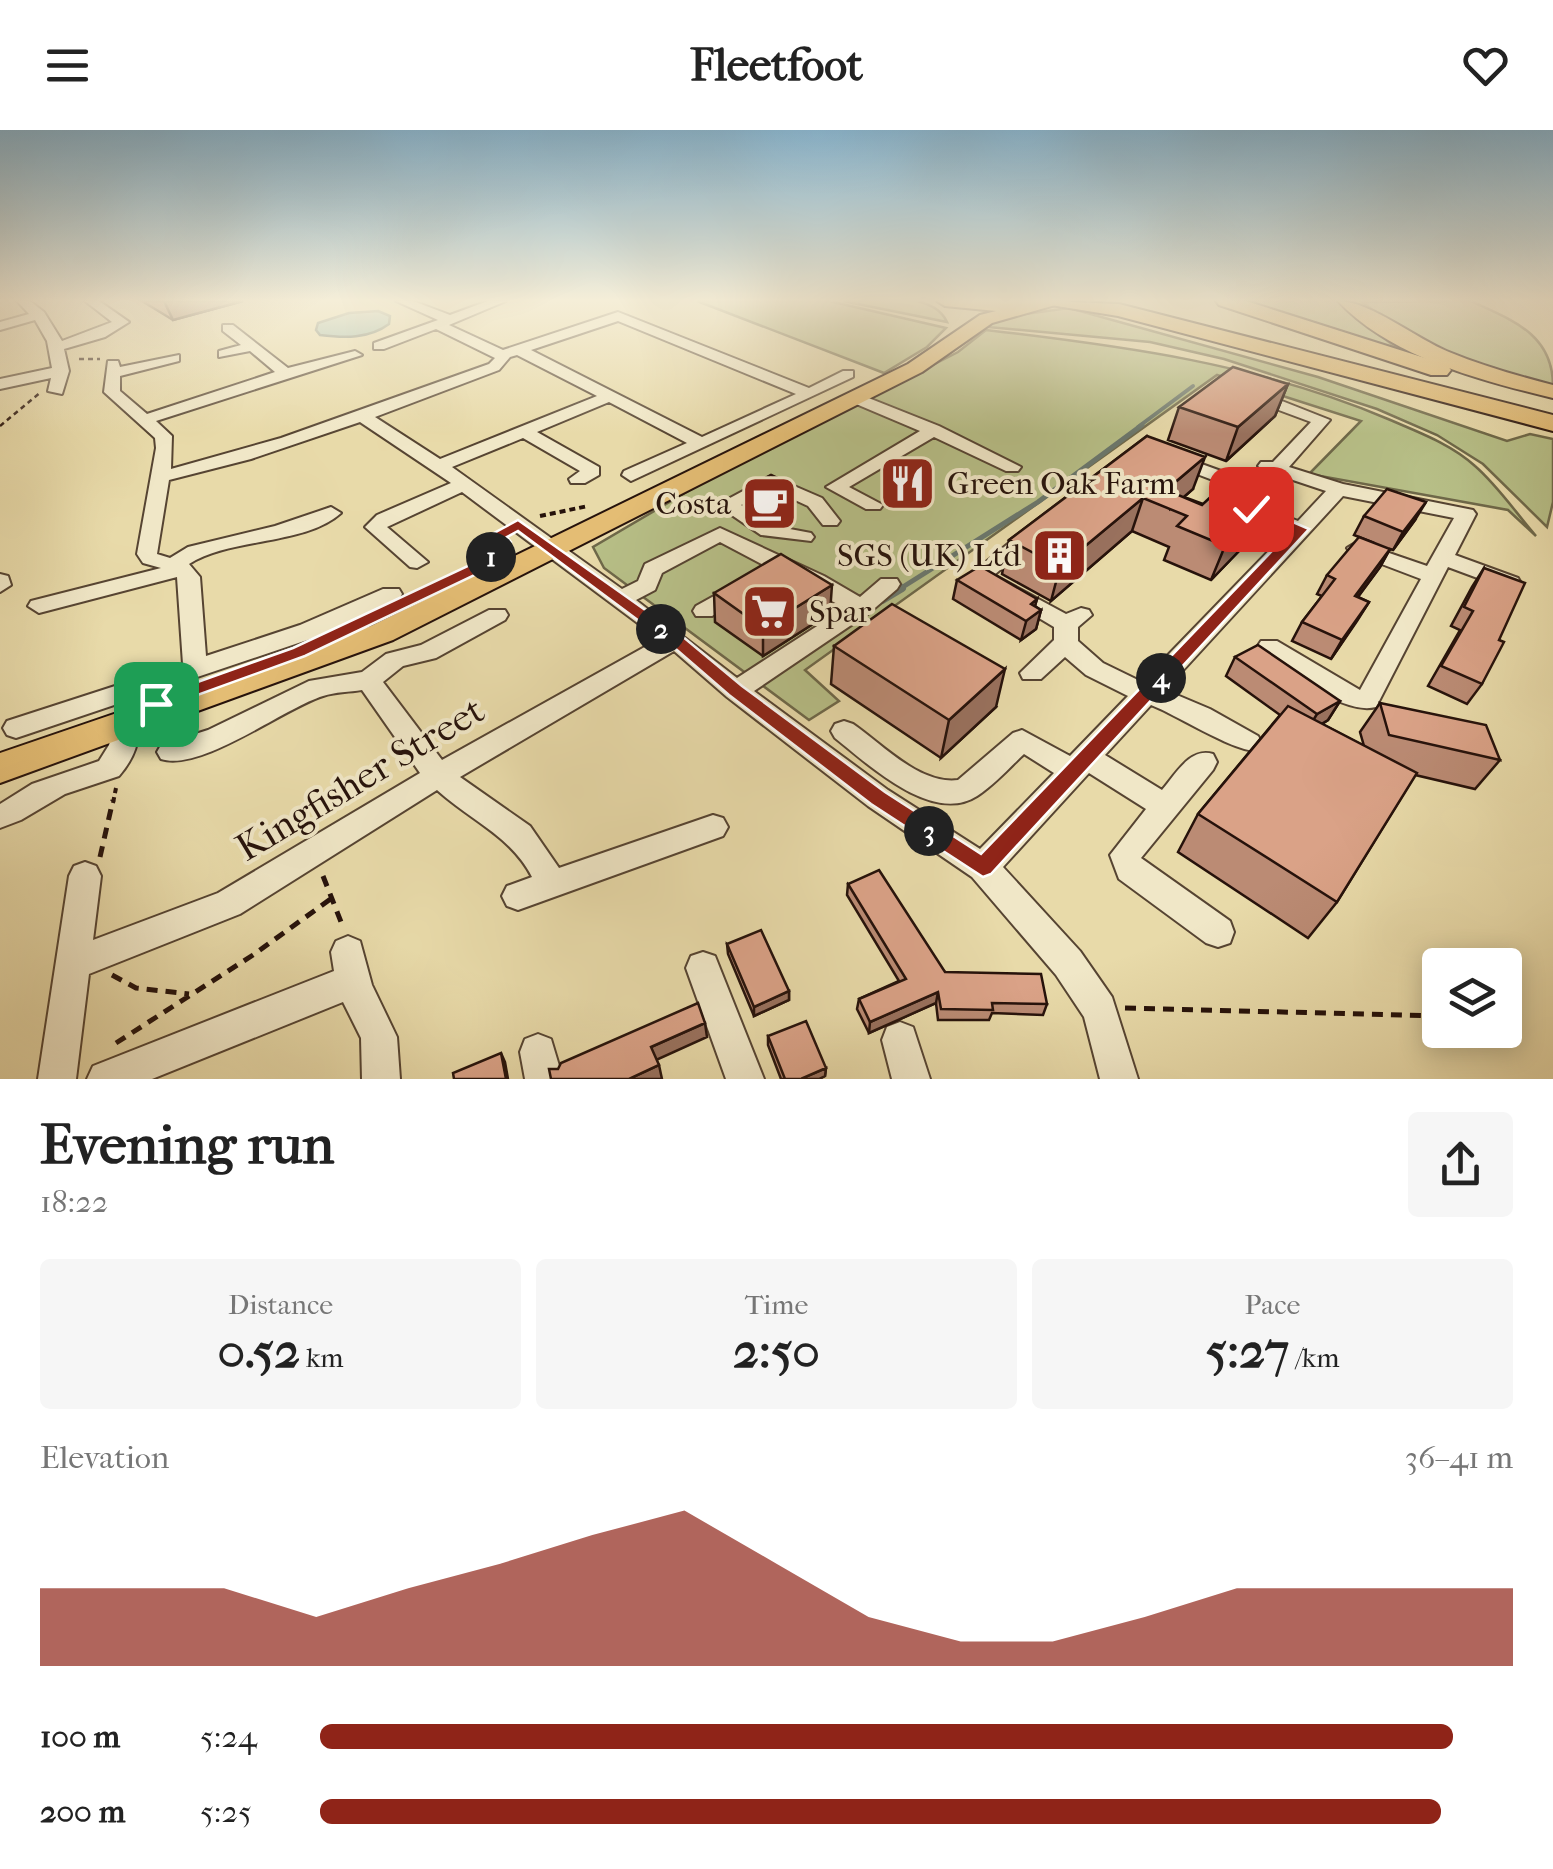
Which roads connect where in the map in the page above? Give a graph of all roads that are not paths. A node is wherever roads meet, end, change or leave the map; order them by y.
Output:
1 (54, 345) edge
2 (87, 345) edge
3 (232, 345) edge
4 (249, 345) edge
5 (494, 345) edge
6 (533, 345) edge
7 (697, 345) edge
8 (945, 345) edge
9 (1259, 345) edge
10 (1299, 345) edge
11 (1338, 345) edge
12 (1358, 345) edge
13 (1412, 345) edge
14 (511, 353) junction
15 (224, 354) dead end
16 (354, 356) dead end
17 (174, 358) dead end
18 (58, 370) junction
19 (284, 374) junction
20 (0, 384) edge
21 (851, 386) junction
22 (817, 390) junction
23 (1236, 390) edge
24 (1553, 392) edge
25 (608, 396) junction
26 (1553, 405) edge
27 (361, 414) junction
28 (144, 420) junction
29 (1553, 420) edge
30 (933, 430) junction
31 (523, 431) junction
32 (698, 441) junction
33 (1152, 451) edge
34 (440, 466) junction
35 (1012, 467) dead end
36 (1272, 468) junction
37 (631, 475) dead end
38 (160, 477) junction
39 (578, 479) dead end
40 (465, 484) junction
41 (1339, 489) junction
42 (1257, 491) junction
43 (1214, 496) edge
44 (1282, 500) edge
45 (872, 505) dead end
46 (331, 513) dead end
47 (830, 521) dead end
48 (1042, 527) edge
49 (1301, 529) junction
50 (804, 536) dead end
51 (1355, 547) edge
52 (551, 548) junction
53 (418, 562) dead end
54 (177, 566) junction
55 (778, 566) junction
56 (1438, 567) junction
57 (889, 584) dead end
58 (1513, 584) edge
59 (391, 594) dead end
60 (619, 600) junction
61 (39, 606) dead end
62 (861, 608) junction
63 (704, 611) dead end
64 (497, 616) dead end
65 (1071, 627) junction
66 (676, 640) junction
67 (1269, 646) dead end
68 (194, 668) junction
69 (1032, 674) dead end
70 (369, 680) junction
71 (736, 691) junction
72 (1144, 696) junction
73 (1367, 700) junction
74 (1394, 713) edge
75 (126, 726) junction
76 (16, 728) dead end
77 (844, 730) dead end
78 (1249, 743) dead end
79 (171, 752) dead end
80 (1204, 762) dead end
81 (1080, 764) junction
82 (0, 768) edge
83 (441, 774) junction
84 (1165, 806) junction
85 (0, 816) edge
86 (713, 828) dead end
87 (983, 867) junction
88 (85, 876) road end
89 (550, 882) junction
90 (518, 896) dead end
91 (1218, 932) dead end
92 (74, 964) junction
93 (703, 968) dead end
94 (900, 1040) dead end
95 (109, 1062) edge
96 (57, 1079) edge
97 (381, 1079) edge
98 (745, 1079) edge
99 (911, 1079) edge
100 (1119, 1079) edge

1 - 18 street
2 - 18 street
3 - 15 street
4 - 19 street
5 - 14 street
6 - 14 street
7 - 22 street
8 - 21 main road
9 - 29 highway
10 - 29 highway
11 - 26 highway
12 - 26 highway
13 - 24 main road
14 - 25 street
14 - 27 street
16 - 19 street
17 - 28 street
18 - 20 street
19 - 28 street
21 - 22 street
21 - 30 street
21 - 52 main road
22 - 32 street
23 - 36 street
25 - 31 street
25 - 32 street
27 - 34 street
27 - 38 street
28 - 38 street
30 - 35 street
30 - 45 street
31 - 34 street
31 - 39 street
32 - 37 street
33 - 42 street
34 - 40 street
36 - 41 street
36 - 42 street
38 - 54 street
40 - 52 street
40 - 53 street
41 - 49 street
41 - 56 street
42 - 44 street
43 - 49 street
46 - 54 street
47 - 50 street
48 - 65 street
49 - 72 street
51 - 56 street
52 - 60 street
52 - 75 main road
54 - 61 street
54 - 68 street
55 - 60 street
55 - 62 street
55 - 63 street
56 - 58 street
56 - 73 street
57 - 62 street
59 - 68 street
60 - 66 street
62 - 71 street
64 - 70 street
65 - 69 street
65 - 72 street
66 - 71 street
66 - 83 street, Kingfisher Street
67 - 73 street
68 - 76 street
70 - 79 street
70 - 83 street
71 - 87 street
72 - 78 street
72 - 81 street
73 - 74 street
75 - 82 main road
75 - 85 street
77 - 81 street
80 - 84 street
81 - 84 street
81 - 87 street
83 - 89 street
83 - 92 street, Kingfisher Street
84 - 91 street
86 - 89 street
87 - 100 street
88 - 92 street
89 - 90 street
92 - 96 street
93 - 98 street
94 - 99 street
95 - 97 street

